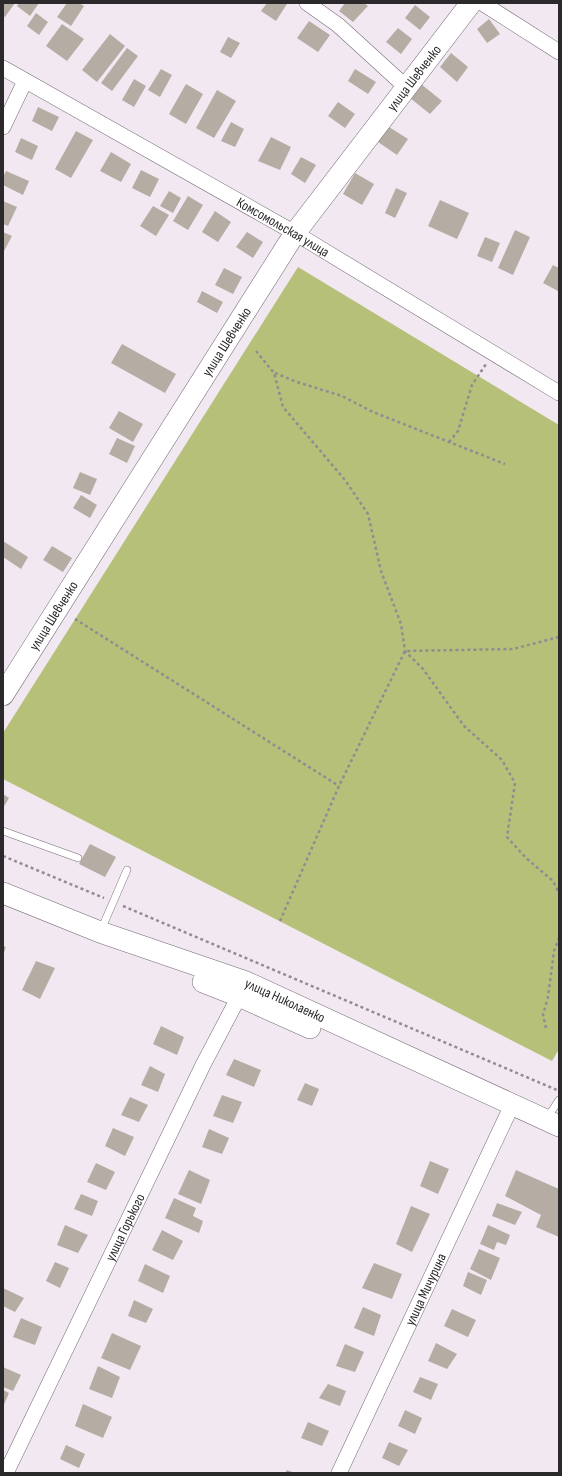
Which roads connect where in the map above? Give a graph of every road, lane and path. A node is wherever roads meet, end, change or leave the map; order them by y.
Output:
1 (307, 3) edge
2 (471, 3) edge
3 (482, 3) edge
4 (559, 52) edge
5 (3, 68) edge
6 (25, 81) junction
7 (406, 87) junction
8 (3, 127) edge
9 (295, 233) junction
10 (256, 351) dead end
11 (486, 363) dead end
12 (274, 373) junction
13 (559, 393) edge
14 (449, 442) junction
15 (505, 464) dead end
16 (75, 618) dead end
17 (559, 637) edge
18 (405, 651) junction
19 (5, 689) edge
20 (339, 786) junction
21 (3, 831) edge
22 (3, 856) edge
23 (78, 858) dead end
24 (127, 870) dead end
25 (3, 893) edge
26 (559, 893) edge
27 (113, 902) junction
28 (3, 905) edge
29 (280, 921) dead end
30 (100, 932) junction
31 (559, 938) edge
32 (243, 990) junction
33 (546, 1028) dead end
34 (559, 1091) edge
35 (559, 1100) edge
36 (510, 1109) junction
37 (552, 1123) edge
38 (559, 1137) edge
39 (6, 1473) edge
40 (339, 1473) edge

1 - 7 street
2 - 7 main road, улица Шевченко
3 - 4 street
5 - 6 street, Комсомольская улица
6 - 8 street
6 - 9 street, Комсомольская улица
7 - 9 main road, улица Шевченко
9 - 13 street, Комсомольская улица
9 - 19 main road, улица Шевченко
10 - 12 path
11 - 14 path
12 - 14 path
12 - 18 path
14 - 15 path
16 - 20 path
17 - 18 path
18 - 20 path
18 - 26 path
20 - 29 path
21 - 23 lane
22 - 27 path
24 - 27 lane
25 - 30 main road, улица Николаенко
27 - 30 lane
27 - 34 path
28 - 32 main road, улица Николаенко
30 - 32 main road, улица Николаенко
31 - 33 path
32 - 36 main road, улица Николаенко
32 - 39 street, улица Горького
35 - 37 lane
36 - 37 main road, улица Николаенко
36 - 38 main road, улица Николаенко
36 - 40 street, улица Мичурина

